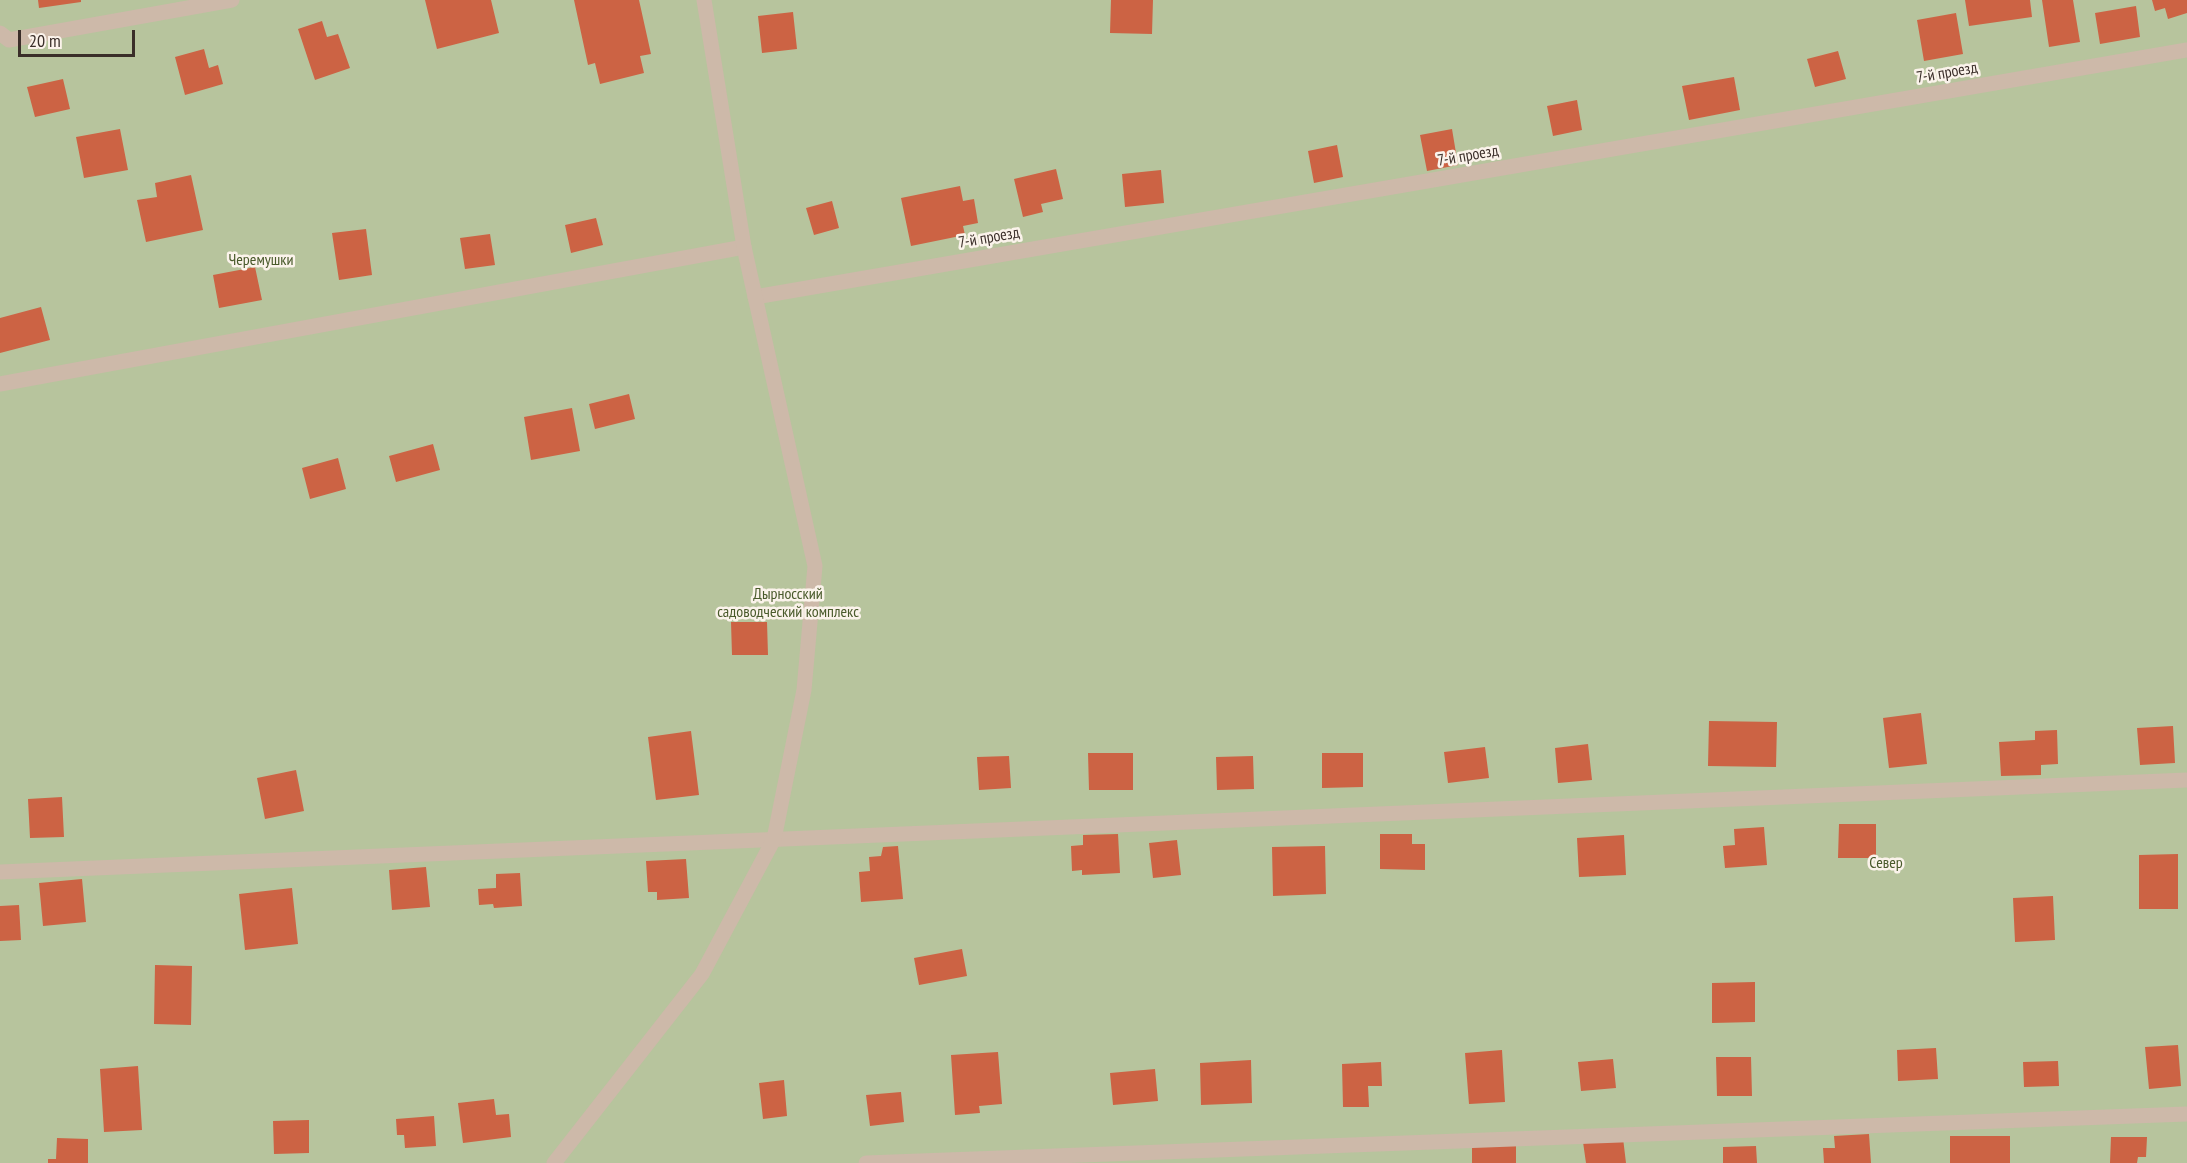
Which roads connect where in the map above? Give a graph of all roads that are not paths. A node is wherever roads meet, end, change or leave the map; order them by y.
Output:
1 (232, 0) edge
2 (704, 0) edge
3 (0, 33) edge
4 (2187, 50) edge
5 (744, 247) junction
6 (755, 297) junction
7 (0, 384) edge
8 (2187, 780) edge
9 (774, 839) junction
10 (0, 872) edge
11 (2187, 1114) edge
12 (554, 1163) edge
13 (866, 1163) edge

1 - 3 street
2 - 5 street
4 - 6 street, 7-й проезд
5 - 6 street
5 - 7 street
6 - 9 street
8 - 9 street
9 - 10 street
9 - 12 street
11 - 13 street

